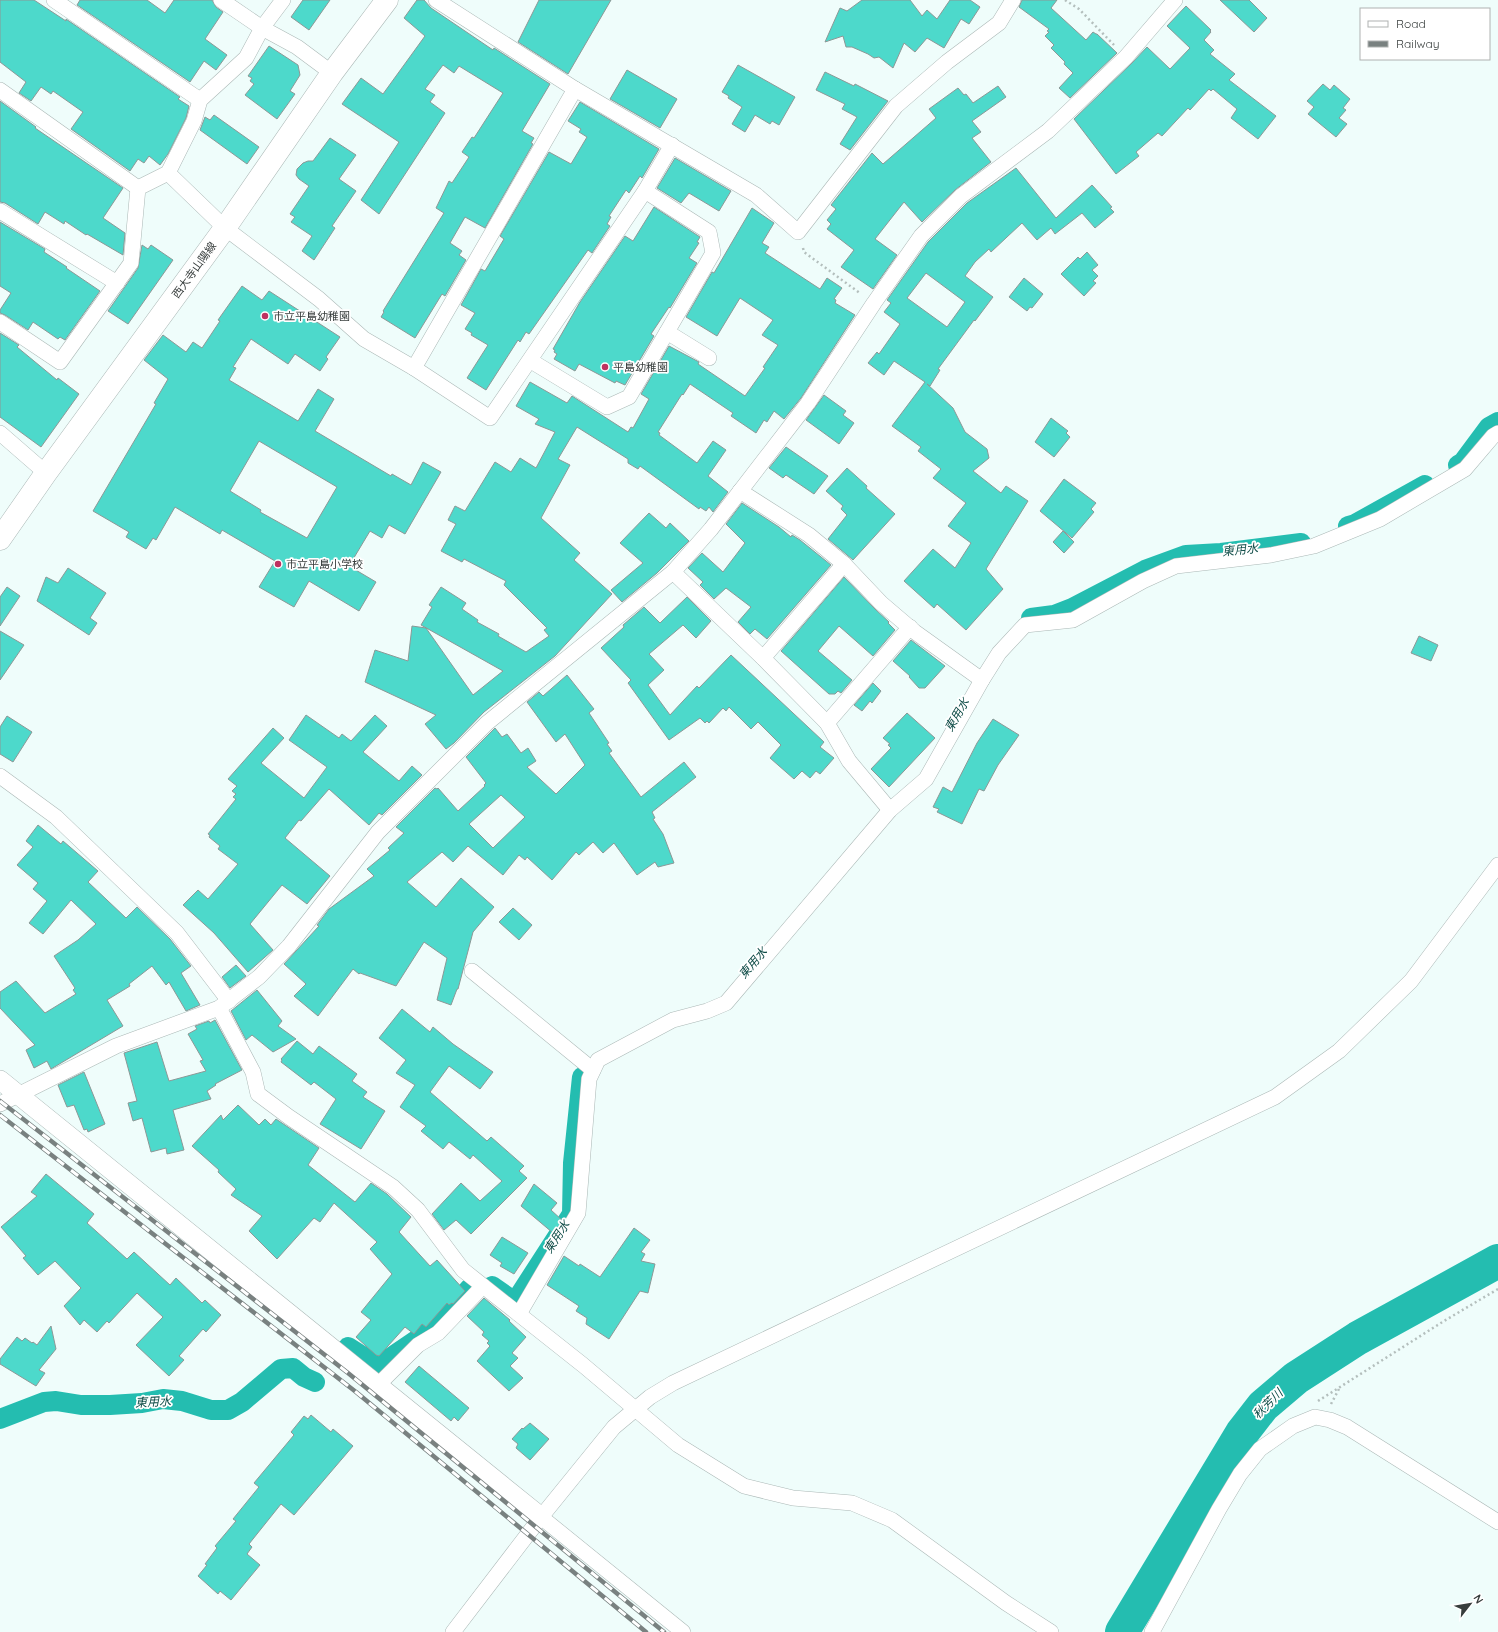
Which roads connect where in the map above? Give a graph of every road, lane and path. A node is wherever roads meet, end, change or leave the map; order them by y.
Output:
1 (54, 0) edge
2 (221, 0) edge
3 (283, 0) edge
4 (387, 0) edge
5 (436, 0) edge
6 (1013, 0) edge
7 (1065, 0) edge
8 (1175, 0) edge
9 (262, 28) junction
10 (1126, 57) junction
11 (332, 73) junction
12 (575, 89) junction
13 (0, 90) edge
14 (200, 100) junction
15 (672, 145) junction
16 (168, 173) junction
17 (138, 188) junction
18 (645, 191) junction
19 (0, 211) edge
20 (225, 228) junction
21 (798, 232) junction
22 (116, 283) junction
23 (874, 303) junction
24 (0, 322) edge
25 (667, 332) junction
26 (709, 358) dead end
27 (530, 361) junction
28 (414, 368) junction
29 (0, 433) edge
30 (1498, 433) edge
31 (46, 473) junction
32 (740, 492) junction
33 (0, 539) edge
34 (844, 564) junction
35 (673, 572) junction
36 (910, 627) junction
37 (763, 658) junction
38 (982, 680) junction
39 (827, 723) junction
40 (0, 776) edge
41 (890, 810) junction
42 (1498, 865) edge
43 (472, 971) dead end
44 (224, 1005) junction
45 (593, 1070) junction
46 (0, 1080) edge
47 (18, 1094) junction
48 (0, 1104) edge
49 (483, 1286) junction
50 (1498, 1289) edge
51 (519, 1314) junction
52 (378, 1385) junction
53 (1314, 1404) dead end
54 (633, 1409) junction
55 (541, 1517) junction
56 (1498, 1522) edge
57 (452, 1632) edge
58 (683, 1632) edge
59 (1052, 1632) edge
60 (1152, 1632) edge

1 - 14 street
2 - 9 street
3 - 9 street
4 - 11 main road, 西大寺山陽線
5 - 12 street
6 - 21 street
7 - 10 path
8 - 10 street
9 - 11 street
9 - 14 street
10 - 23 street
11 - 20 main road, 西大寺山陽線
12 - 15 street
12 - 28 street
13 - 17 street
14 - 16 street
15 - 18 street
15 - 21 street
16 - 17 street
16 - 20 street
17 - 22 street
18 - 25 street
18 - 27 street
19 - 22 street
20 - 28 street
20 - 31 main road, 西大寺山陽線
21 - 23 path
22 - 24 street
23 - 32 street
25 - 26 street
25 - 27 street
27 - 28 street
29 - 31 street
30 - 38 street
31 - 33 main road, 西大寺山陽線
32 - 34 street
32 - 35 street
34 - 36 street
34 - 37 street
35 - 37 street
35 - 44 street
36 - 38 street
36 - 39 street
37 - 39 street
38 - 41 street
39 - 41 street
40 - 44 street
41 - 45 street
42 - 54 street
43 - 45 street
44 - 47 street
44 - 49 street
45 - 51 street
46 - 47 street
47 - 48 street
47 - 52 street
49 - 51 street
49 - 52 street
50 - 53 path
51 - 54 street
52 - 55 street
54 - 55 street
54 - 59 street
55 - 57 street
55 - 58 street
56 - 60 street

